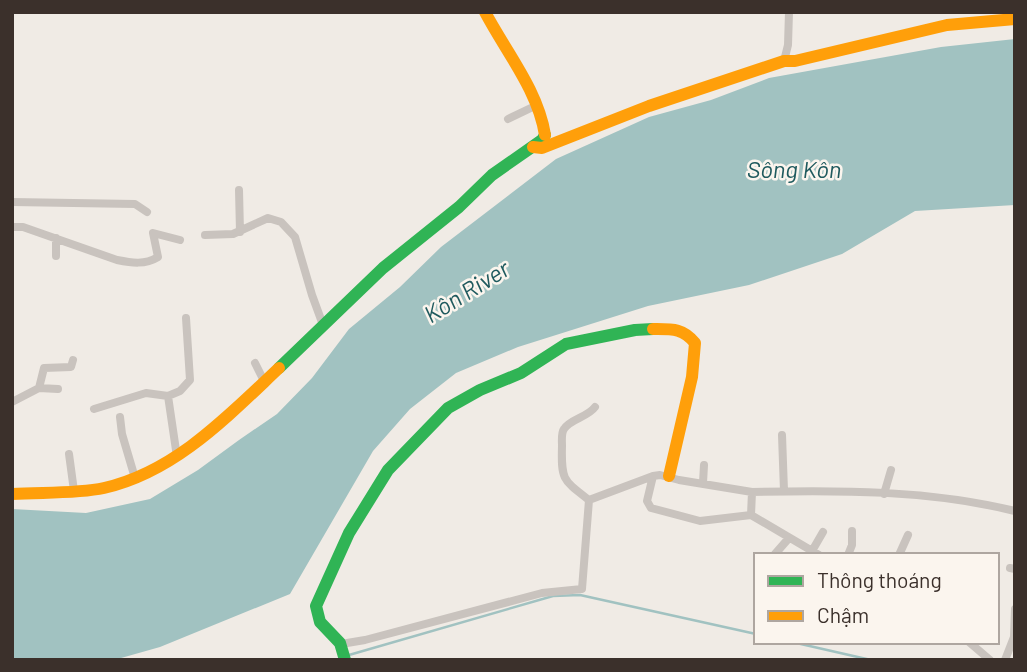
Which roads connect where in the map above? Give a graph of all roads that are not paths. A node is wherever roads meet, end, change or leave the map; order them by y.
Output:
1 (485, 12) edge
2 (789, 12) edge
3 (1015, 19) edge
4 (784, 61) junction
5 (535, 106) junction
6 (508, 119) dead end
7 (532, 147) junction
8 (239, 190) dead end
9 (12, 202) edge
10 (147, 212) dead end
11 (12, 227) edge
12 (240, 232) junction
13 (205, 235) dead end
14 (56, 238) junction
15 (180, 240) dead end
16 (56, 256) dead end
17 (186, 318) dead end
18 (323, 325) junction
19 (73, 360) dead end
20 (255, 363) dead end
21 (264, 381) junction
22 (39, 388) junction
23 (58, 389) dead end
24 (168, 396) junction
25 (12, 402) edge
26 (595, 407) dead end
27 (94, 410) dead end
28 (120, 417) dead end
29 (782, 435) dead end
30 (69, 454) dead end
31 (177, 457) junction
32 (704, 465) dead end
33 (891, 470) dead end
34 (653, 476) junction
35 (669, 476) junction
36 (135, 478) junction
37 (703, 483) junction
38 (74, 491) junction
39 (784, 491) junction
40 (752, 492) junction
41 (12, 494) edge
42 (884, 494) junction
43 (589, 500) junction
44 (1015, 511) edge
45 (751, 515) junction
46 (823, 531) dead end
47 (852, 531) dead end
48 (908, 536) dead end
49 (789, 538) junction
50 (776, 553) edge
51 (815, 553) edge
52 (849, 553) edge
53 (900, 553) edge
54 (1015, 609) edge
55 (971, 644) edge
56 (343, 651) edge
57 (990, 660) edge
58 (1005, 660) edge

1 - 5 street
2 - 4 street
3 - 4 street
4 - 7 street
5 - 6 street
5 - 7 street
7 - 18 street
8 - 12 street
9 - 10 street
11 - 14 street
12 - 13 street
12 - 18 street
14 - 15 street
14 - 16 street
17 - 24 street
18 - 21 street
19 - 22 street
20 - 21 street
21 - 31 street
22 - 23 street
22 - 25 street
24 - 27 street
24 - 31 street
26 - 43 street
28 - 36 street
29 - 39 street
30 - 38 street
31 - 36 street
32 - 37 street
33 - 42 street
34 - 35 street
34 - 43 street
34 - 45 street
35 - 37 street
35 - 56 street
36 - 38 street
37 - 40 street
38 - 41 street
39 - 40 street
39 - 42 street
40 - 45 street
42 - 44 street
43 - 56 street
45 - 49 street
46 - 51 street
47 - 52 street
48 - 53 street
49 - 50 street
49 - 51 street
54 - 58 street
55 - 57 street

